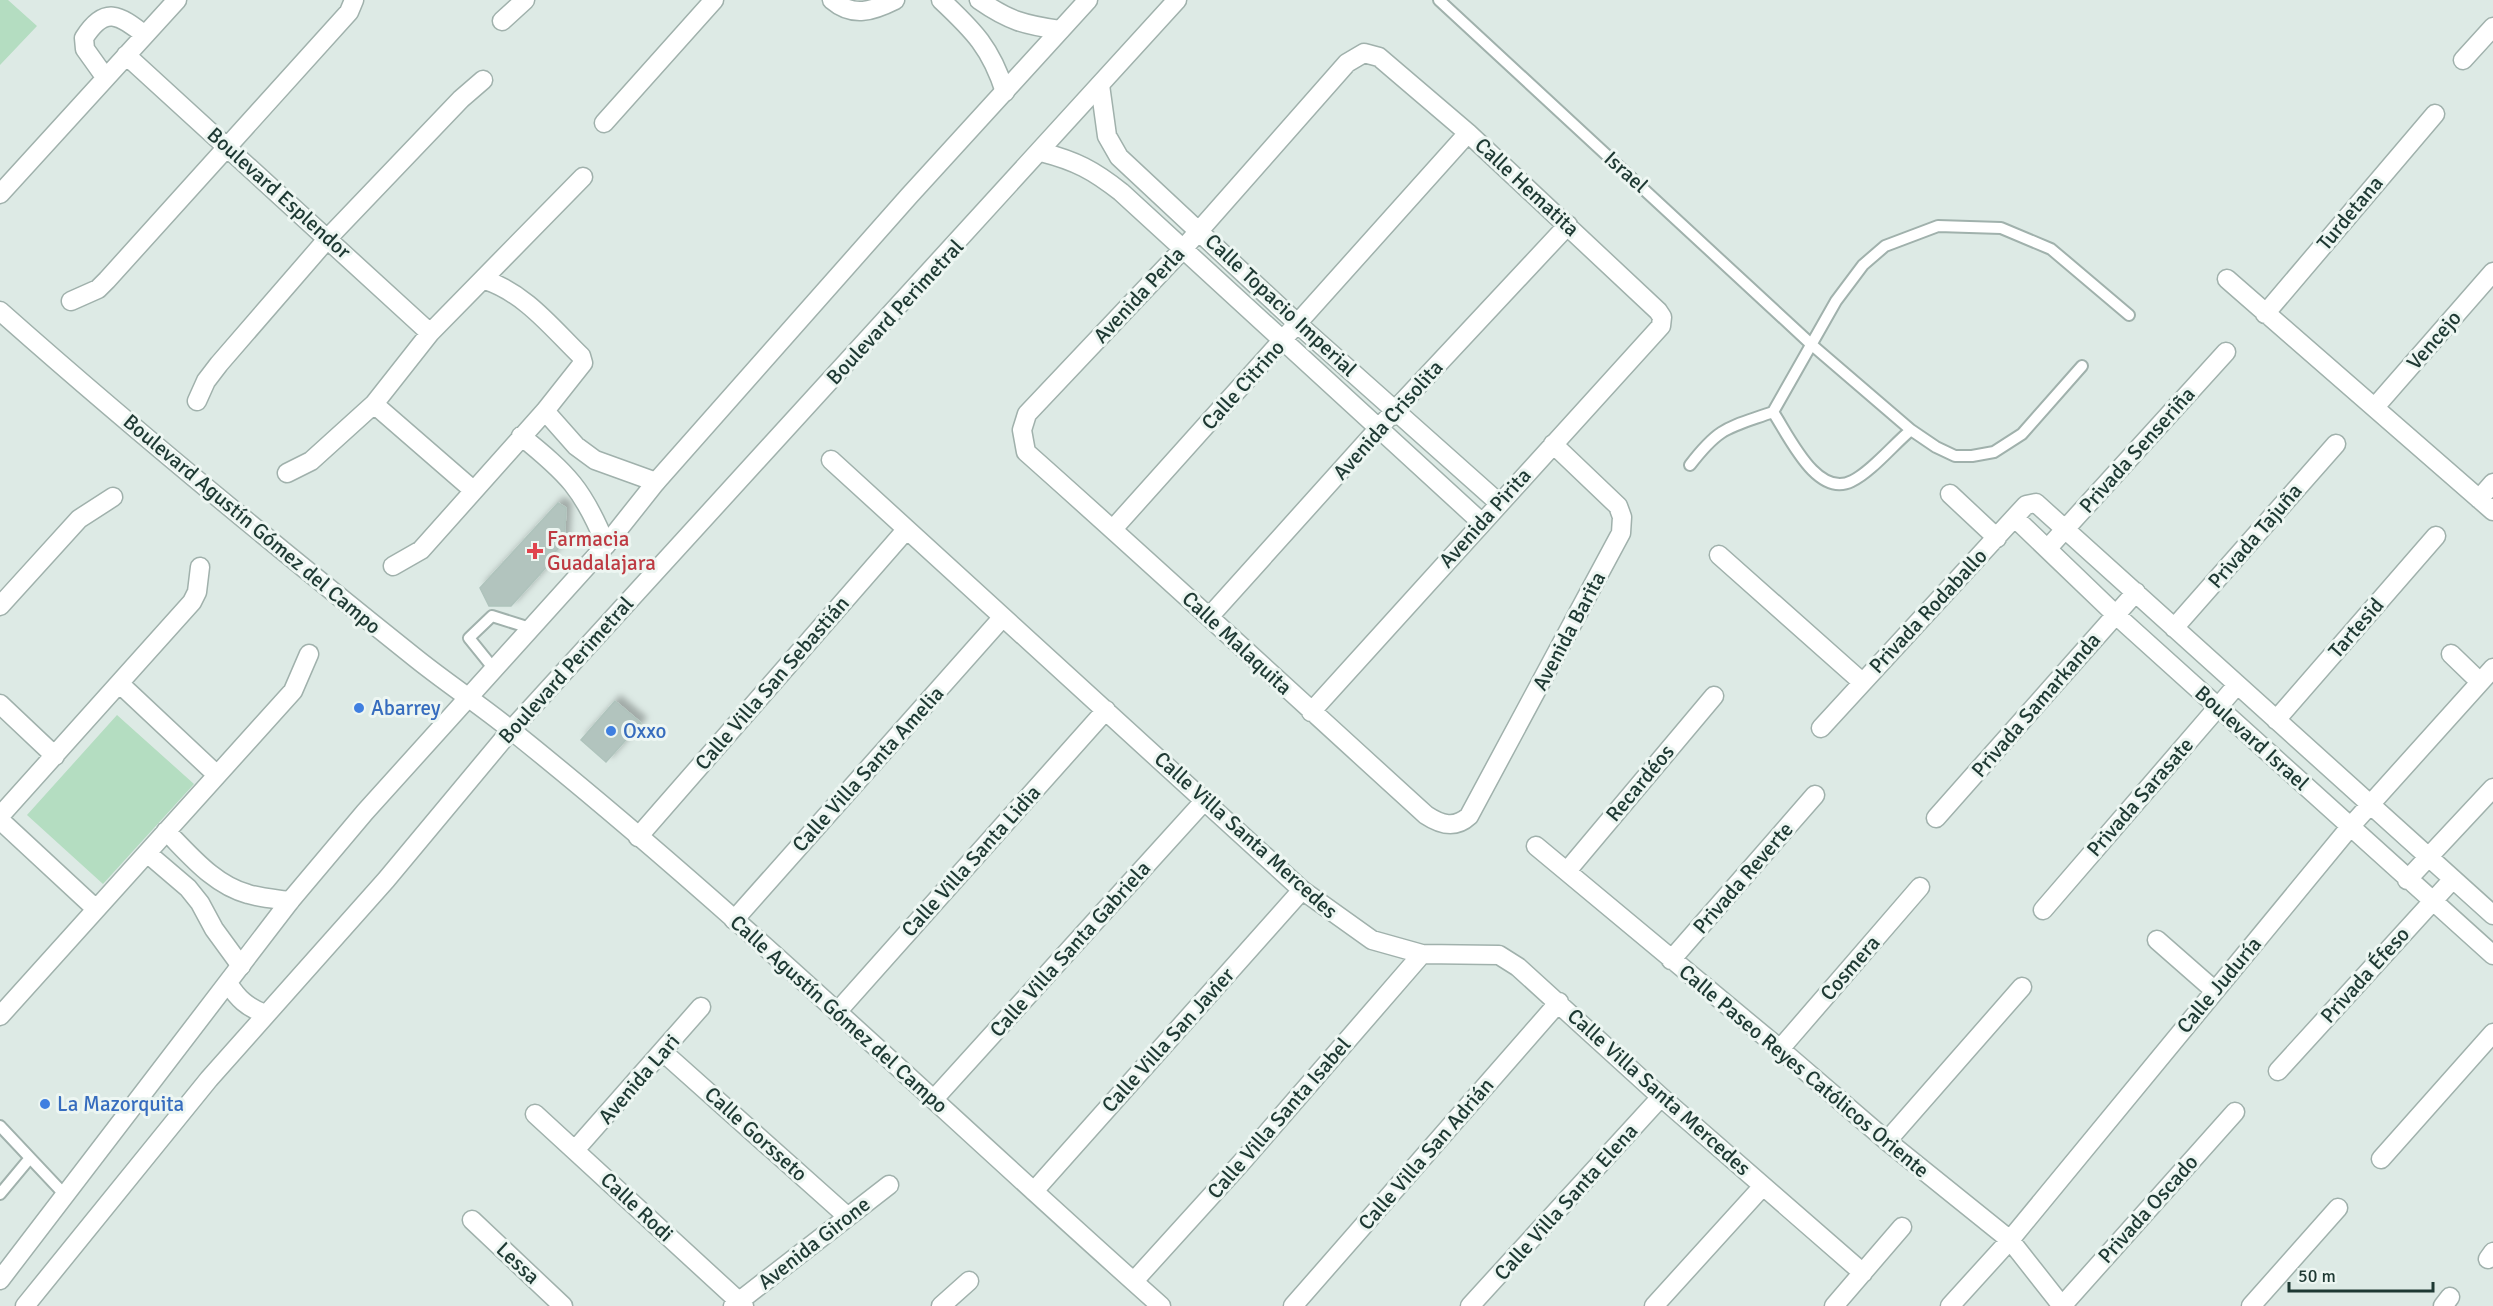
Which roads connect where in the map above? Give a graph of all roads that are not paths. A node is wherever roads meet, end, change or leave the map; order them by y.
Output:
1 (177, 0) edge
2 (354, 0) edge
3 (525, 0) edge
4 (714, 0) edge
5 (832, 0) edge
6 (895, 0) edge
7 (941, 0) edge
8 (980, 0) edge
9 (1088, 0) edge
10 (1177, 0) edge
11 (1440, 0) edge
12 (961, 20) junction
13 (502, 21) dead end
14 (2493, 27) edge
15 (1060, 30) junction
16 (145, 35) junction
17 (126, 55) junction
18 (1379, 57) joint
19 (2463, 60) dead end
20 (105, 77) junction
21 (483, 80) dead end
22 (1100, 85) junction
23 (1005, 92) junction
24 (2435, 114) dead end
25 (604, 123) dead end
26 (1468, 133) junction
27 (227, 147) junction
28 (1041, 152) junction
29 (1119, 156) junction
30 (1102, 176) junction
31 (583, 177) dead end
32 (1152, 187) junction
33 (0, 194) edge
34 (1136, 205) junction
35 (1568, 225) junction
36 (1199, 230) junction
37 (328, 237) junction
38 (1183, 249) junction
39 (2493, 272) edge
40 (2227, 279) dead end
41 (485, 280) junction
42 (71, 301) dead end
43 (0, 310) edge
44 (2265, 314) junction
45 (2129, 315) dead end
46 (1299, 325) junction
47 (1661, 326) joint
48 (430, 333) junction
49 (1284, 341) junction
50 (1812, 345) junction
51 (2226, 352) dead end
52 (2082, 366) dead end
53 (198, 401) dead end
54 (374, 404) junction
55 (2375, 407) junction
56 (1396, 409) junction
57 (545, 411) junction
58 (1773, 412) junction
59 (1380, 429) junction
60 (1911, 430) junction
61 (522, 436) junction
62 (1553, 444) junction
63 (2336, 444) dead end
64 (1026, 452) joint
65 (585, 453) junction
66 (831, 460) dead end
67 (1690, 465) dead end
68 (287, 473) dead end
69 (567, 474) junction
70 (656, 482) junction
71 (2493, 483) edge
72 (472, 490) junction
73 (1950, 494) dead end
74 (113, 497) dead end
75 (2479, 499) junction
76 (1499, 503) junction
77 (2040, 506) joint
78 (2493, 512) edge
79 (2015, 518) junction
80 (1481, 522) junction
81 (2066, 528) junction
82 (1113, 529) junction
83 (906, 530) junction
84 (2436, 536) dead end
85 (1997, 538) junction
86 (606, 545) junction
87 (2048, 548) junction
88 (1719, 555) dead end
89 (393, 566) dead end
90 (200, 567) dead end
91 (2136, 592) junction
92 (0, 606) edge
93 (2116, 615) junction
94 (1209, 616) junction
95 (1002, 618) junction
96 (530, 628) junction
97 (2174, 628) junction
98 (309, 654) dead end
99 (2451, 654) dead end
100 (2493, 668) edge
101 (494, 669) junction
102 (1862, 682) junction
103 (2481, 682) junction
104 (120, 684) junction
105 (2237, 685) junction
106 (1714, 696) dead end
107 (468, 697) junction
108 (0, 704) edge
109 (2218, 708) junction
110 (1106, 710) junction
111 (1311, 712) junction
112 (2276, 720) junction
113 (1821, 728) dead end
114 (511, 730) junction
115 (55, 756) junction
116 (217, 775) junction
117 (2493, 788) edge
118 (1815, 795) dead end
119 (1206, 799) junction
120 (2371, 804) junction
121 (0, 816) edge
122 (1936, 818) dead end
123 (0, 820) edge
124 (1453, 825) joint
125 (2350, 826) junction
126 (166, 831) junction
127 (638, 837) junction
128 (1536, 846) dead end
129 (147, 853) junction
130 (2429, 857) junction
131 (205, 868) junction
132 (1568, 871) junction
133 (2453, 879) junction
134 (2407, 880) junction
135 (1920, 887) dead end
136 (188, 888) junction
137 (1302, 890) junction
138 (290, 901) junction
139 (2432, 902) junction
140 (96, 909) junction
141 (2043, 910) dead end
142 (2493, 915) edge
143 (734, 920) junction
144 (2157, 940) dead end
145 (1422, 954) junction
146 (2493, 955) edge
147 (1671, 960) junction
148 (241, 966) junction
149 (228, 983) junction
150 (2022, 987) dead end
151 (2214, 990) junction
152 (1559, 1002) junction
153 (701, 1007) dead end
154 (837, 1012) junction
155 (265, 1014) junction
156 (0, 1016) edge
157 (2493, 1033) edge
158 (1780, 1048) junction
159 (663, 1052) junction
160 (2278, 1071) dead end
161 (1661, 1097) junction
162 (934, 1099) junction
163 (2235, 1112) dead end
164 (535, 1114) dead end
165 (0, 1126) edge
166 (1887, 1141) junction
167 (575, 1150) junction
168 (30, 1158) junction
169 (2381, 1159) dead end
170 (889, 1185) dead end
171 (1763, 1186) junction
172 (1035, 1191) junction
173 (0, 1194) edge
174 (65, 1195) junction
175 (2338, 1208) dead end
176 (848, 1216) junction
177 (472, 1220) dead end
178 (1902, 1227) dead end
179 (2010, 1240) junction
180 (1863, 1272) junction
181 (0, 1280) edge
182 (969, 1281) dead end
183 (1134, 1281) junction
184 (739, 1304) edge
185 (25, 1306) edge
186 (563, 1306) edge
187 (941, 1306) edge
188 (1161, 1306) edge
189 (1293, 1306) edge
190 (1470, 1306) edge
191 (1654, 1306) edge
192 (1834, 1306) edge
193 (1950, 1306) edge
194 (2062, 1306) edge
195 (2251, 1306) edge

1 - 16 street
2 - 27 street
3 - 13 street
4 - 25 street
5 - 6 street
7 - 12 street
8 - 12 street
8 - 15 street
9 - 15 street
10 - 22 street, Boulevard Perimetral
11 - 50 lane, Israel
12 - 23 street
14 - 19 street
15 - 23 street
16 - 17 street
16 - 20 street
17 - 20 street
17 - 27 street, Boulevard Esplendor
18 - 26 street, Calle Hematita
18 - 36 street, Avenida Perla
20 - 33 street
21 - 37 street
22 - 28 street, Boulevard Perimetral
22 - 29 street, Calle Topacio Imperial
23 - 70 street
24 - 44 street, Turdetana
26 - 35 street, Calle Hematita
26 - 46 street, Calle Citrino
27 - 37 street, Boulevard Esplendor
27 - 42 street
28 - 30 street, Calle Topacio Imperial
28 - 114 street, Boulevard Perimetral
29 - 30 street
29 - 32 street, Calle Topacio Imperial
30 - 34 street, Calle Topacio Imperial
31 - 41 street
32 - 34 street
32 - 36 street, Calle Topacio Imperial
34 - 38 street, Calle Topacio Imperial
35 - 47 street, Calle Hematita
35 - 56 street, Avenida Crisolita
36 - 38 street, Avenida Perla
36 - 46 street, Calle Topacio Imperial
37 - 48 street, Boulevard Esplendor
37 - 53 street
38 - 49 street, Calle Topacio Imperial
38 - 64 street, Avenida Perla
39 - 55 street, Vencejo
40 - 44 street
41 - 48 street
41 - 57 street
43 - 107 street, Boulevard Agustín Gómez del Campo
44 - 55 street
45 - 50 lane
46 - 49 street, Calle Citrino
46 - 56 street, Calle Topacio Imperial
47 - 62 street, Avenida Pirita
48 - 54 street
49 - 59 street, Calle Topacio Imperial
49 - 82 street, Calle Citrino
50 - 58 lane
50 - 60 lane, Israel
51 - 81 street, Privada Senseriña
52 - 60 lane, Israel
54 - 68 street
54 - 72 street
55 - 75 street
56 - 59 street, Avenida Crisolita
56 - 76 street, Calle Topacio Imperial
57 - 61 street
57 - 65 street
58 - 60 lane
58 - 67 lane
59 - 80 street, Calle Topacio Imperial
59 - 94 street, Avenida Crisolita
61 - 69 street
61 - 72 street
62 - 76 street, Avenida Pirita
62 - 124 street, Avenida Barita
63 - 97 street, Privada Tajuña
64 - 82 street, Calle Malaquita
65 - 69 street
65 - 70 street
66 - 83 street, Calle Villa Santa Mercedes
69 - 86 street
70 - 86 street
71 - 75 street
72 - 89 street
73 - 85 street
74 - 92 street
75 - 78 street
76 - 80 street, Avenida Pirita
77 - 79 street, Privada Rodaballo
77 - 81 street, Boulevard Israel
79 - 85 street, Privada Rodaballo
79 - 87 street, Boulevard Israel
80 - 111 street, Avenida Pirita
81 - 87 street, Privada Senseriña
81 - 91 street, Boulevard Israel
82 - 94 street, Calle Malaquita
83 - 95 street, Calle Villa Santa Mercedes
83 - 127 street, Calle Villa San Sebastián
84 - 112 street, Tartesid
85 - 102 street, Privada Rodaballo
86 - 96 street
87 - 93 street, Boulevard Israel
88 - 102 street
90 - 104 street
91 - 93 street, Privada Samarkanda
91 - 97 street, Boulevard Israel
93 - 109 street, Boulevard Israel
93 - 122 street, Privada Samarkanda
94 - 111 street, Calle Malaquita
95 - 110 street, Calle Villa Santa Mercedes
95 - 143 street, Calle Villa Santa Amelia
96 - 101 street
96 - 101 lane
97 - 105 street, Boulevard Israel
98 - 116 street
99 - 103 street
100 - 103 street, Calle Juduría
101 - 107 street
102 - 113 street, Privada Rodaballo
103 - 120 street, Calle Juduría
104 - 115 street
104 - 116 street
105 - 109 street, Privada Sarasate
105 - 112 street, Boulevard Israel
106 - 132 street, Recardéos
107 - 114 street, Boulevard Agustín Gómez del Campo
107 - 138 street
108 - 115 street
109 - 125 street, Boulevard Israel
109 - 141 street, Privada Sarasate
110 - 119 street, Calle Villa Santa Mercedes
110 - 154 street, Calle Villa Santa Lidia
111 - 124 street, Calle Malaquita
112 - 120 street, Boulevard Israel
114 - 127 street, Calle Agustín Gómez del Campo
114 - 155 street, Boulevard Perimetral
115 - 121 street
116 - 126 street
117 - 130 street
118 - 147 street, Privada Reverte
119 - 137 street, Calle Villa Santa Mercedes
119 - 162 street, Calle Villa Santa Gabriela
120 - 125 street, Calle Juduría
120 - 130 street, Boulevard Israel
123 - 140 street
125 - 134 street, Boulevard Israel
125 - 151 street, Calle Juduría
126 - 129 street
126 - 131 street
127 - 143 street, Calle Agustín Gómez del Campo
128 - 132 street, Calle Paseo Reyes Católicos Oriente
129 - 136 street
129 - 140 street
130 - 133 street, Boulevard Israel
130 - 134 street
131 - 136 street
131 - 138 street
132 - 147 street, Calle Paseo Reyes Católicos Oriente
133 - 139 street, Privada Éfeso
133 - 142 street, Boulevard Israel
134 - 139 street, Boulevard Israel
135 - 158 street, Cosmera
136 - 148 street
137 - 145 street, Calle Villa Santa Mercedes
137 - 172 street, Calle Villa San Javier
138 - 148 street
139 - 146 street, Boulevard Israel
139 - 160 street, Privada Éfeso
140 - 156 street
143 - 154 street, Calle Agustín Gómez del Campo
144 - 151 street
145 - 152 street, Calle Villa Santa Mercedes
145 - 183 street, Calle Villa Santa Isabel
147 - 158 street, Calle Paseo Reyes Católicos Oriente
148 - 149 street
149 - 155 street
149 - 174 street
150 - 166 street
151 - 179 street, Calle Juduría
152 - 161 street, Calle Villa Santa Mercedes
152 - 189 street, Calle Villa San Adrián
153 - 159 street, Avenida Lari
154 - 162 street, Calle Agustín Gómez del Campo
155 - 185 street, Boulevard Perimetral
157 - 169 street
158 - 166 street, Calle Paseo Reyes Católicos Oriente
159 - 167 street, Avenida Lari
159 - 176 street, Calle Gorsseto
161 - 171 street, Calle Villa Santa Mercedes
161 - 190 street, Calle Villa Santa Elena
162 - 172 street, Calle Agustín Gómez del Campo
163 - 194 street, Privada Oscado
164 - 167 street, Calle Rodi
165 - 168 lane
166 - 179 street, Calle Paseo Reyes Católicos Oriente
167 - 184 street, Calle Rodi
168 - 173 lane
168 - 174 lane
170 - 176 street, Avenida Girone
171 - 180 street, Calle Villa Santa Mercedes
171 - 191 street
172 - 183 street, Calle Agustín Gómez del Campo
174 - 181 street
175 - 195 street
176 - 184 street, Avenida Girone
177 - 186 street, Lessa
178 - 180 street
179 - 193 street, Calle Juduría
179 - 194 street, Calle Paseo Reyes Católicos Oriente
180 - 192 street
182 - 187 street
183 - 188 street, Calle Agustín Gómez del Campo

